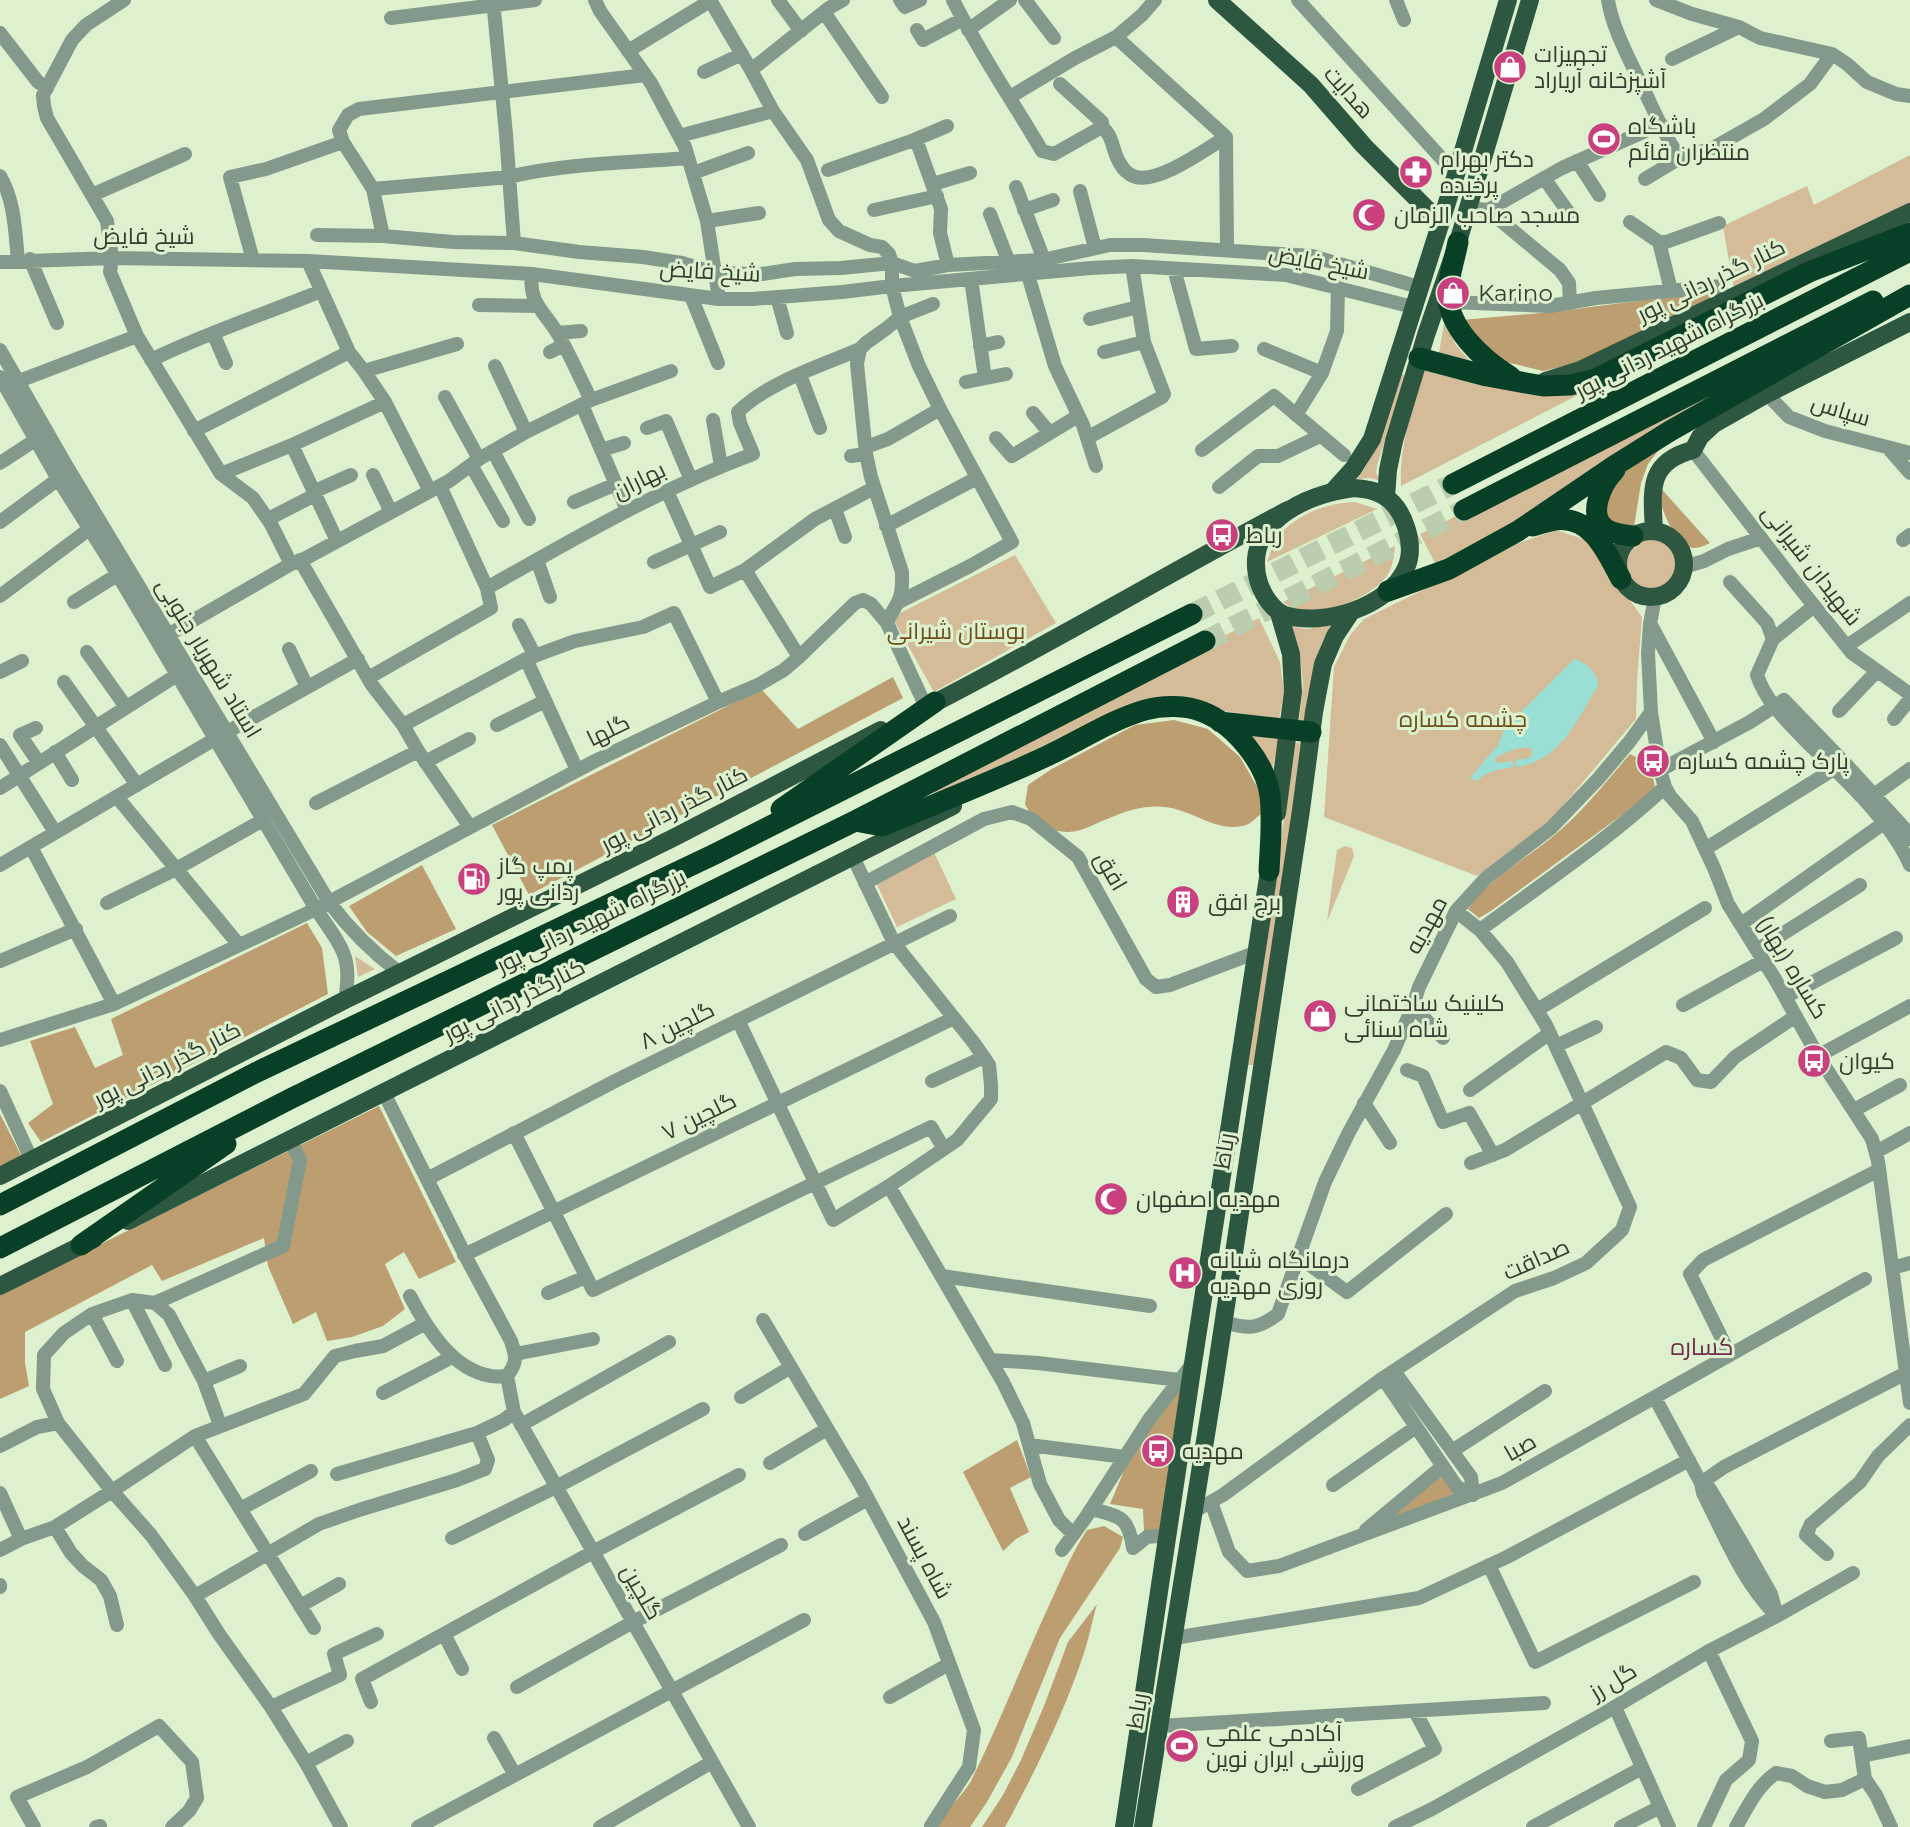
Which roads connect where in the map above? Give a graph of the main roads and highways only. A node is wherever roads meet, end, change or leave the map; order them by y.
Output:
1 (1217, 0) edge
2 (1508, 0) edge
3 (1531, 0) edge
4 (1910, 212) edge
5 (1440, 222) junction
6 (1910, 233) edge
7 (1458, 242) junction
8 (1910, 251) edge
9 (1910, 282) edge
10 (1910, 295) edge
11 (1910, 322) edge
12 (1409, 355) junction
13 (1525, 383) junction
14 (1625, 459) junction
15 (1453, 484) tunnel mouth
16 (1334, 490) junction
17 (1386, 497) junction
18 (1288, 510) junction
19 (1464, 510) tunnel mouth
20 (1518, 531) junction
21 (1644, 533) junction
22 (1621, 579) junction
23 (1388, 591) junction
24 (1351, 612) junction
25 (1279, 613) junction
26 (1192, 614) tunnel mouth
27 (1205, 641) tunnel mouth
28 (931, 705) junction
29 (1220, 722) junction
30 (1288, 730) junction
31 (1311, 732) junction
32 (1049, 755) junction
33 (855, 821) junction
34 (715, 854) junction
35 (1269, 871) junction
36 (292, 1098) junction
37 (1231, 1115) junction
38 (1254, 1118) junction
39 (0, 1177) edge
40 (0, 1205) edge
41 (81, 1245) junction
42 (0, 1248) edge
43 (0, 1286) edge
44 (1122, 1825) edge
45 (1143, 1827) edge

1 - 5 main road, هدایت
2 - 5 main road
3 - 7 main road
4 - 13 main road, کنار گذر ردانی پور
5 - 12 main road
6 - 13 highway
7 - 12 main road
7 - 13 highway
8 - 15 highway, بزرگراه شهید ردانی پور
9 - 19 highway
10 - 14 highway
11 - 21 main road
12 - 13 highway
12 - 16 main road
12 - 17 main road
14 - 20 highway
14 - 21 highway
16 - 17 main road
16 - 18 main road
17 - 23 main road
18 - 25 main road
18 - 28 main road, کنار گذر ردانی پور
20 - 22 highway
20 - 23 highway
21 - 22 main road
21 - 22 main road
23 - 24 main road
24 - 25 main road
24 - 31 main road, رباط
25 - 30 main road, رباط
26 - 34 highway, بزرگراه شهید ردانی پور
27 - 33 highway, بزرگراه شهید ردانی پور
28 - 34 highway
28 - 39 main road, کنار گذر ردانی پور
29 - 30 highway
29 - 32 highway
29 - 35 highway
30 - 31 highway
30 - 35 main road, رباط
31 - 38 main road, رباط
32 - 33 highway
32 - 41 main road, کنارگذر ردانی پور
33 - 36 highway, بزرگراه شهید ردانی پور
34 - 40 highway, بزرگراه شهید ردانی پور
35 - 37 main road, رباط
36 - 41 highway
36 - 42 highway, بزرگراه شهید ردانی پور
37 - 38 main road
37 - 44 main road, رباط
38 - 45 main road, رباط
41 - 43 main road, کنارگذر ردانی پور

